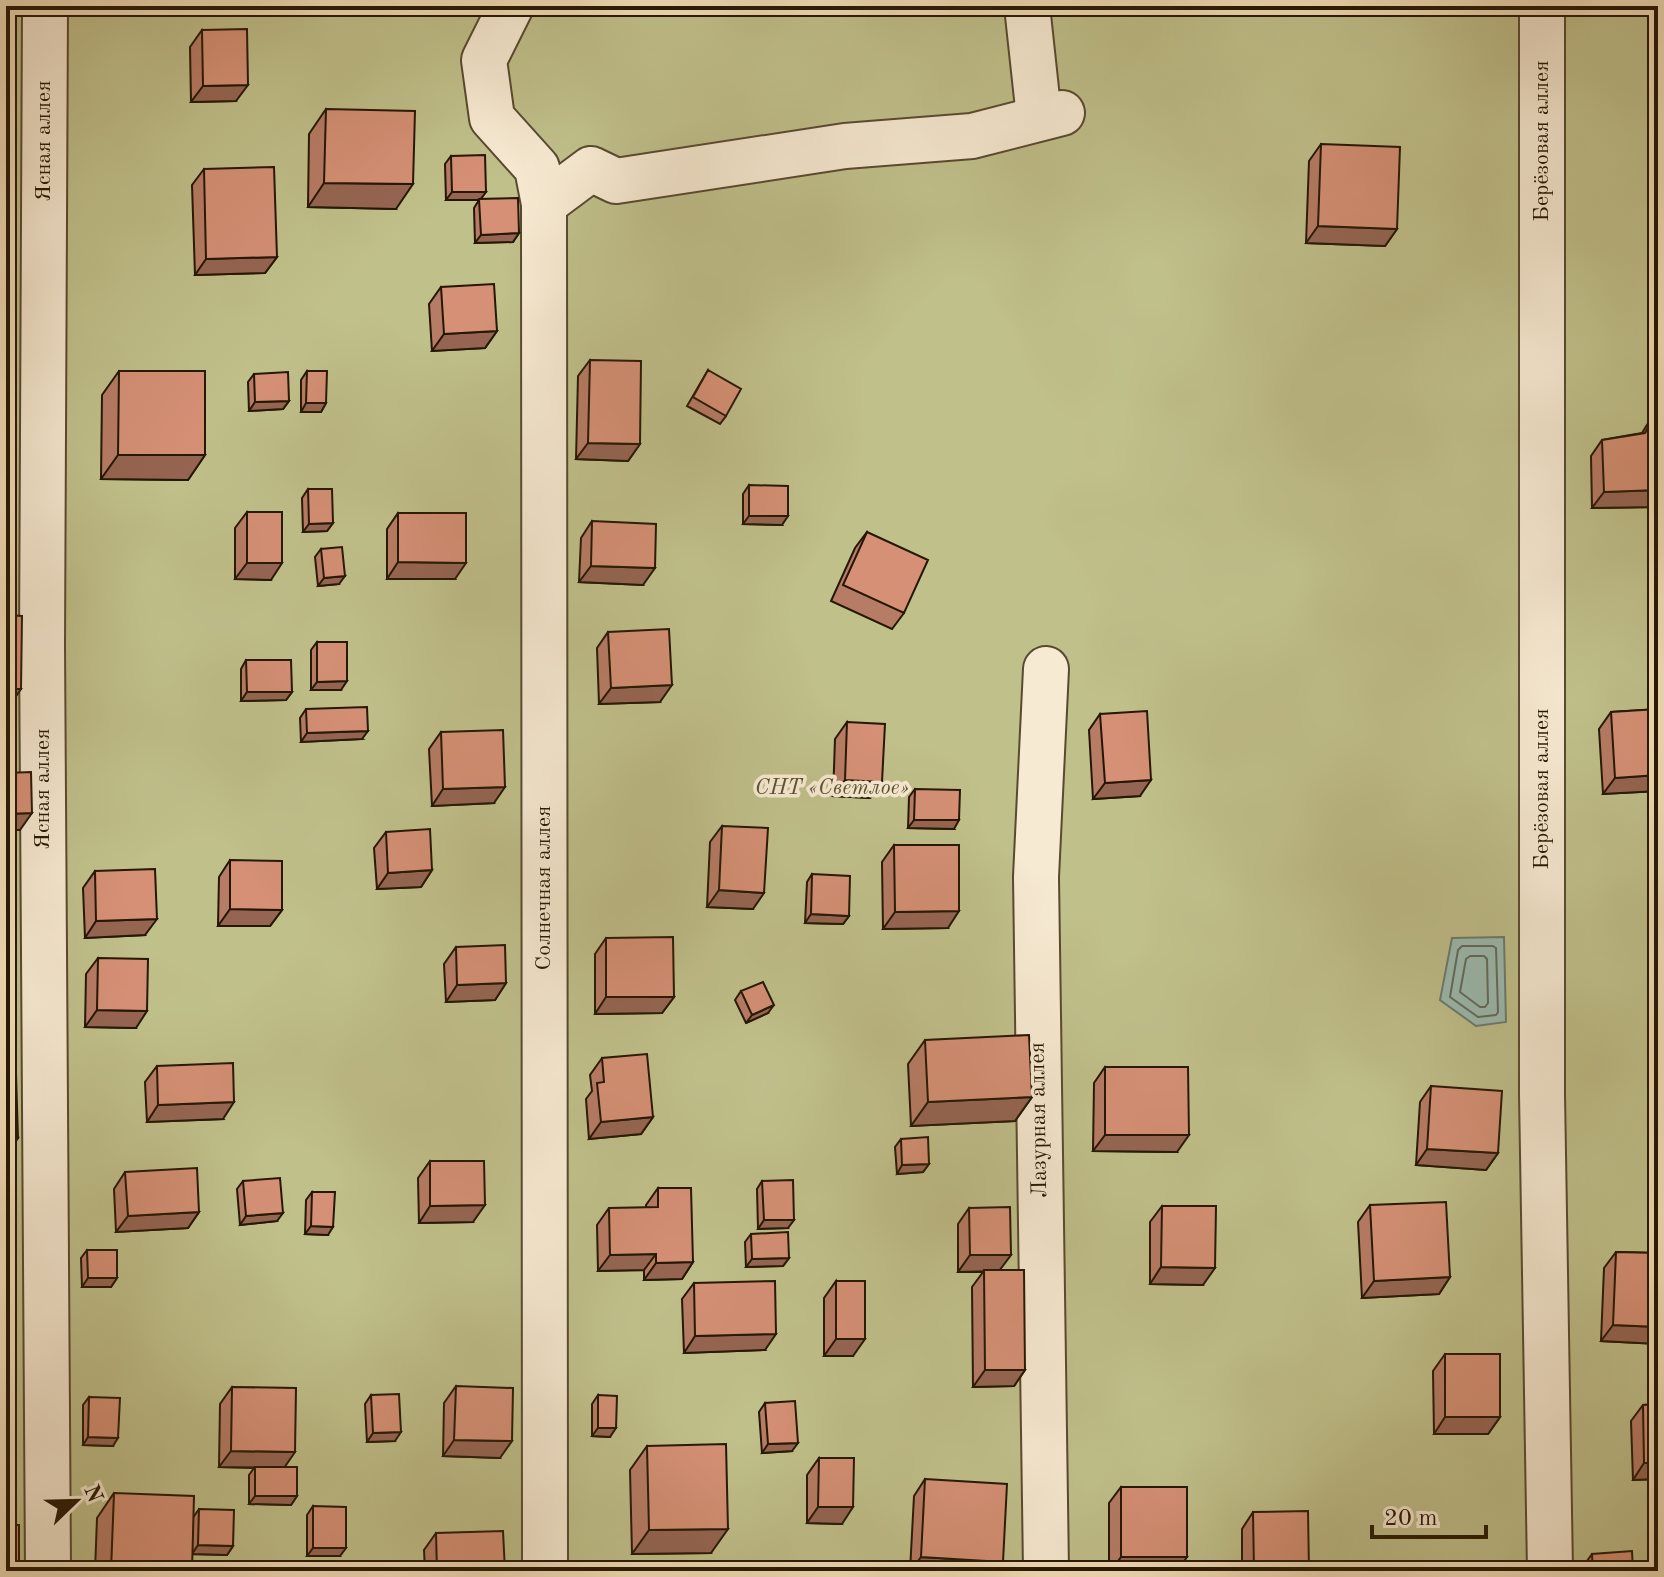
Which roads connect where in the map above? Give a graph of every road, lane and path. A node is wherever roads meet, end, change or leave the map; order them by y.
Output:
1 (45, 6) edge
2 (511, 6) edge
3 (1027, 6) edge
4 (1542, 6) edge
5 (544, 204) junction
6 (1046, 669) dead end
7 (48, 1571) edge
8 (545, 1571) edge
9 (1046, 1571) edge
10 (1550, 1571) edge

1 - 7 street, Ясная аллея
2 - 5 street, Солнечная аллея
3 - 5 street
4 - 10 street, Берёзовая аллея
5 - 8 street, Солнечная аллея
6 - 9 street, Лазурная аллея

